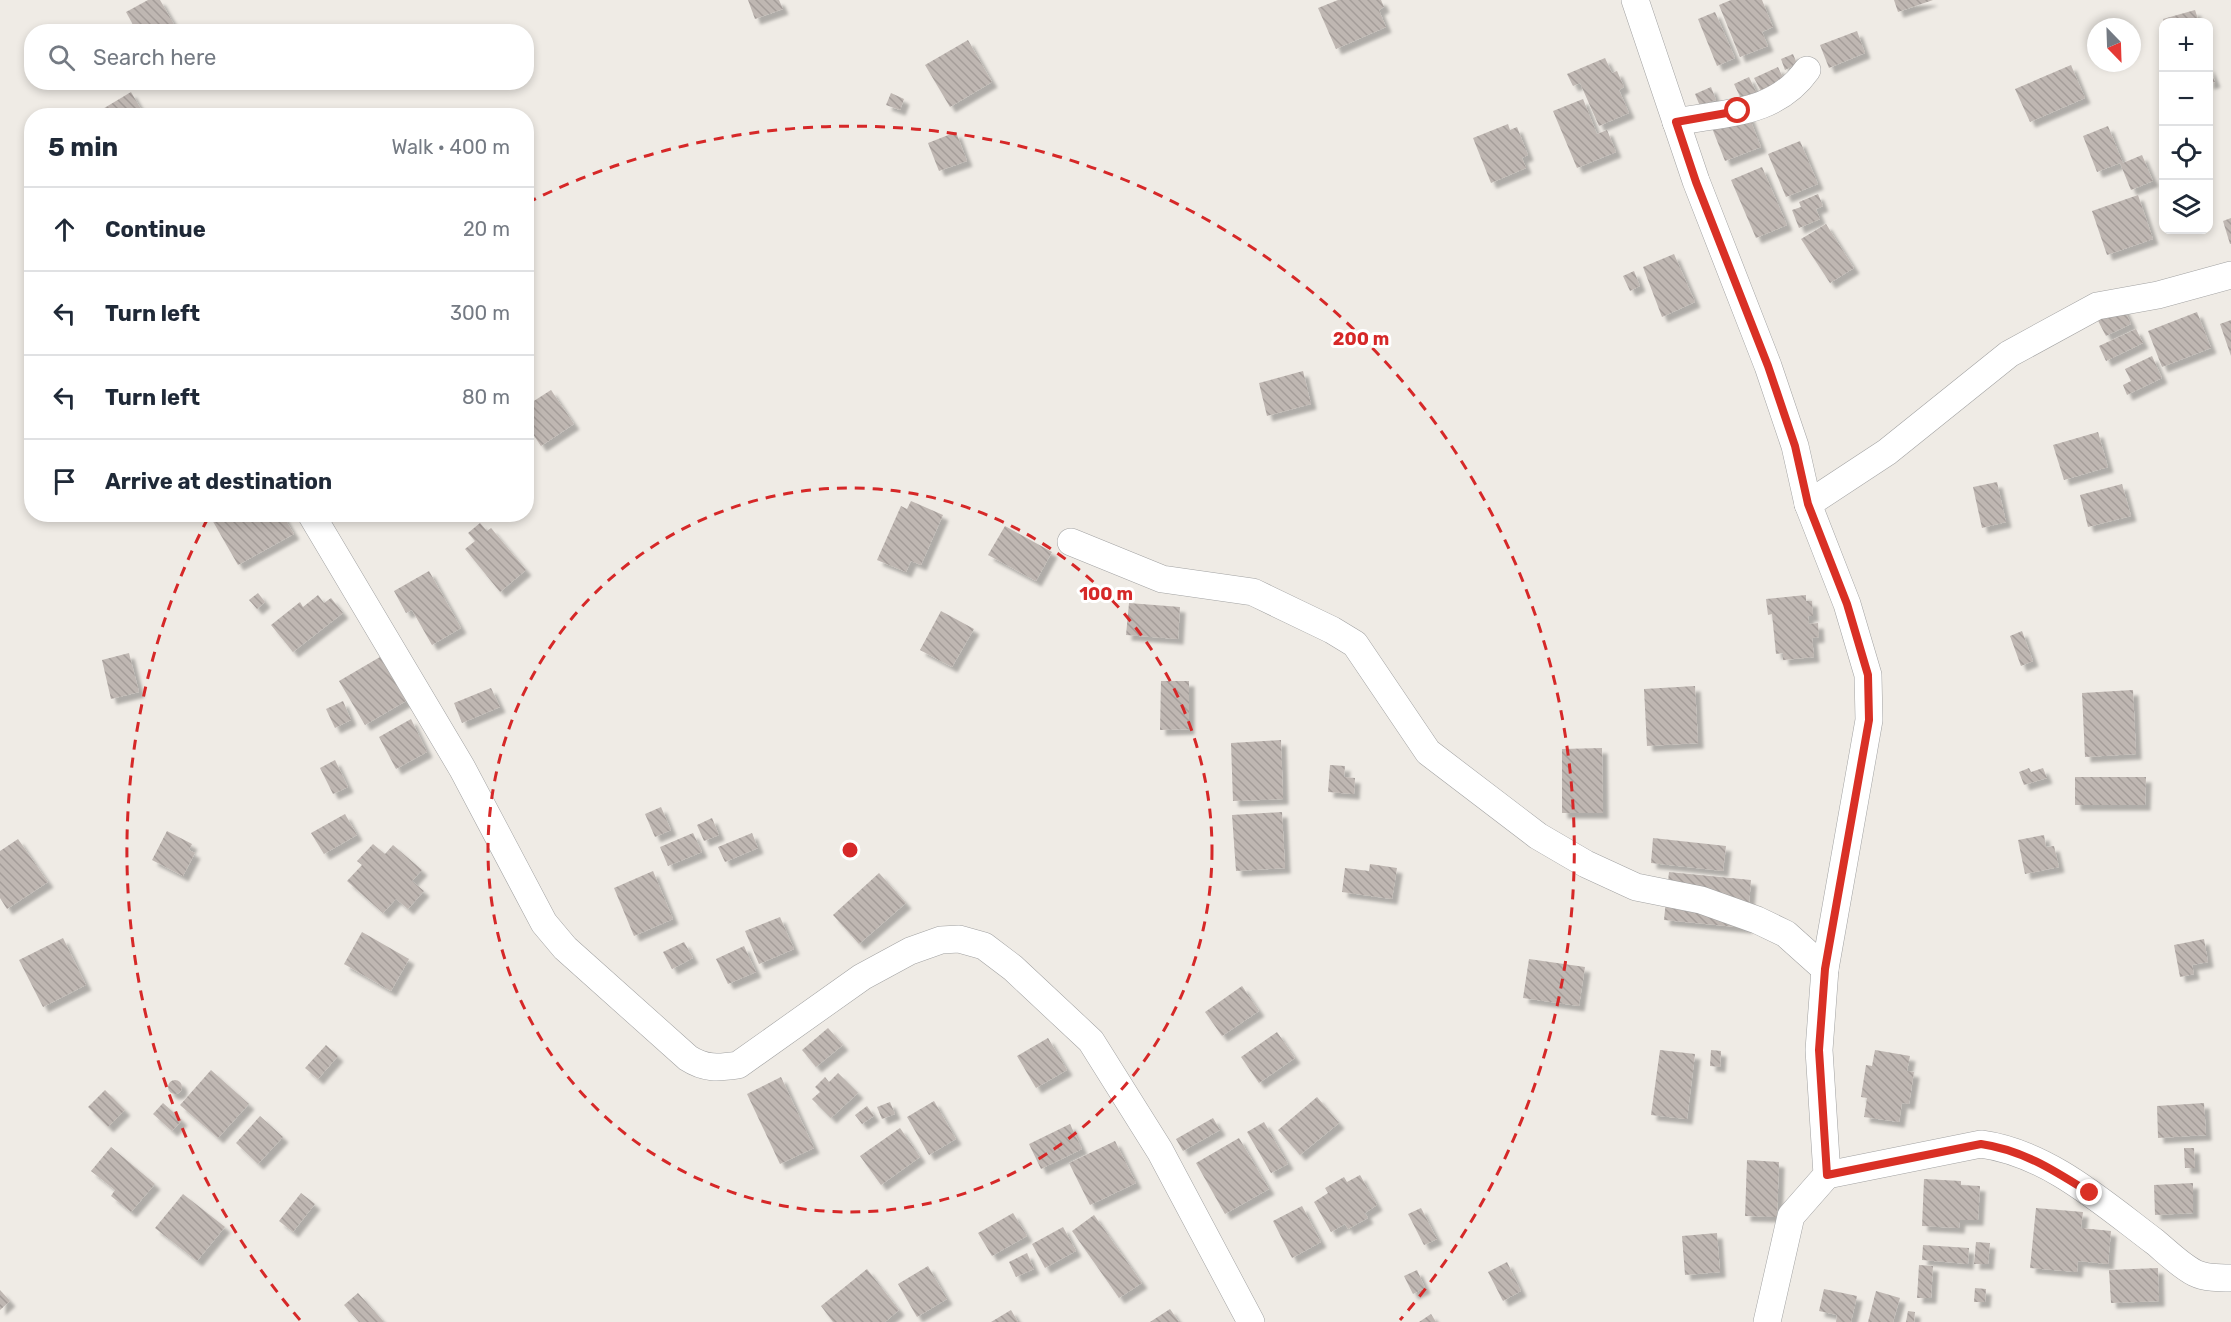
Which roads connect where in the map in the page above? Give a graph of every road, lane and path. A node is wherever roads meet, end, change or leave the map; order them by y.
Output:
1 (1635, 0) edge
2 (1807, 70) dead end
3 (1676, 122) junction
4 (2231, 274) edge
5 (1808, 504) junction
6 (316, 522) edge
7 (1071, 543) dead end
8 (1825, 969) junction
9 (1827, 1175) junction
10 (2231, 1278) edge
11 (1251, 1322) edge
12 (1767, 1322) edge

1 - 3 street
2 - 3 street
3 - 5 street
4 - 5 street
5 - 8 street
6 - 11 street
7 - 8 street
8 - 9 street
9 - 10 street
9 - 12 street

